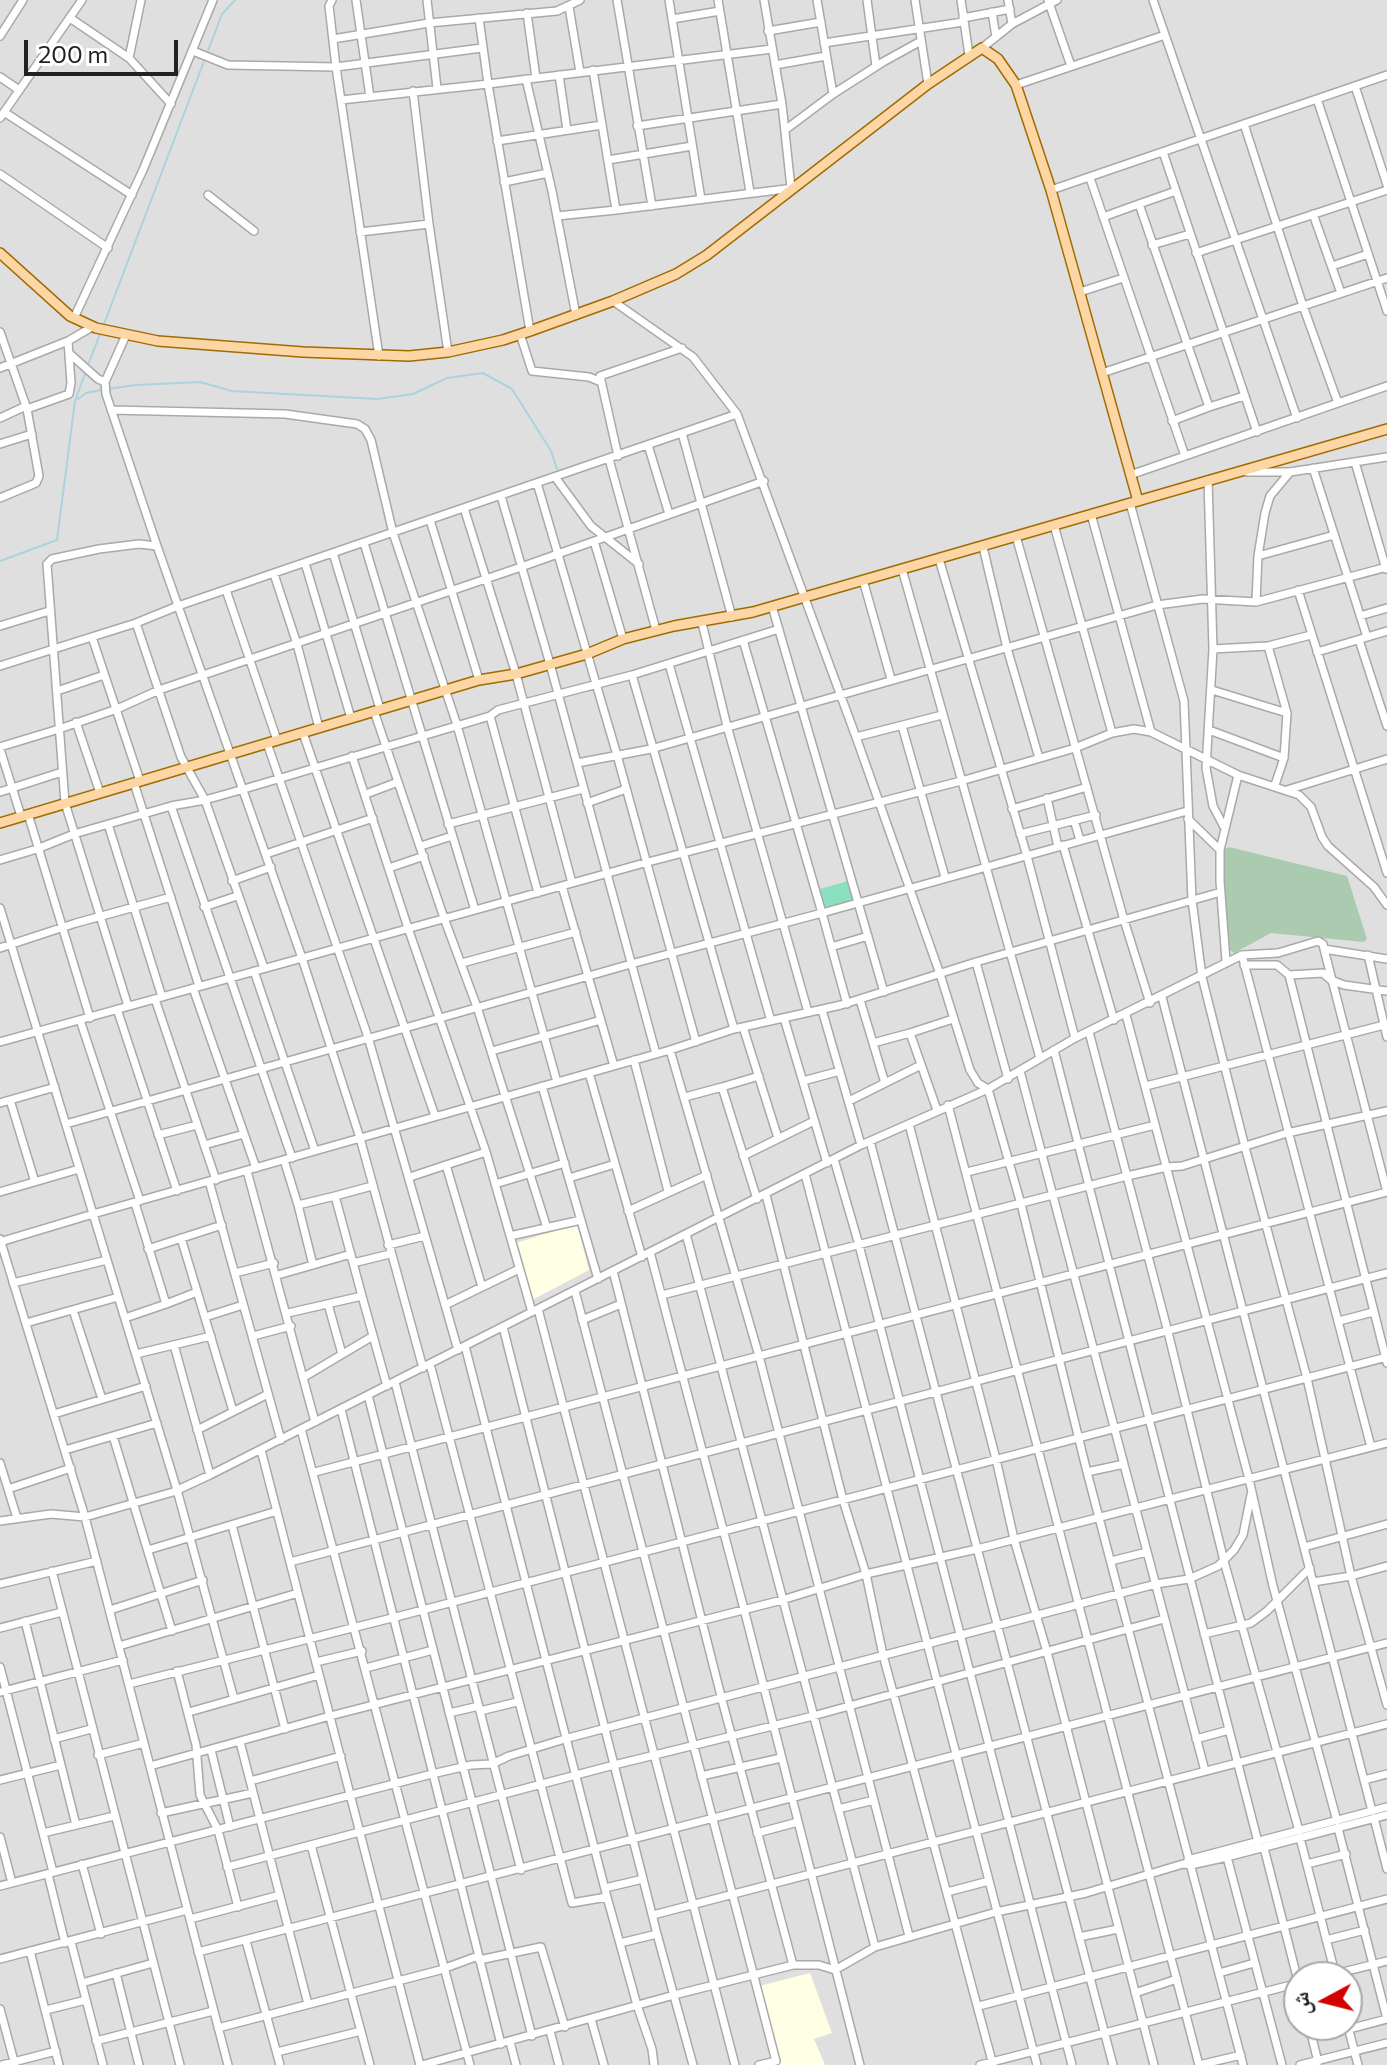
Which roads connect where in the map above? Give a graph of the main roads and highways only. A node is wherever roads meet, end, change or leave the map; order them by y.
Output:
1 (0, 253) edge
2 (1387, 429) edge
3 (1134, 502) junction
4 (0, 823) edge

1 - 3 main road
2 - 3 main road
3 - 4 main road

